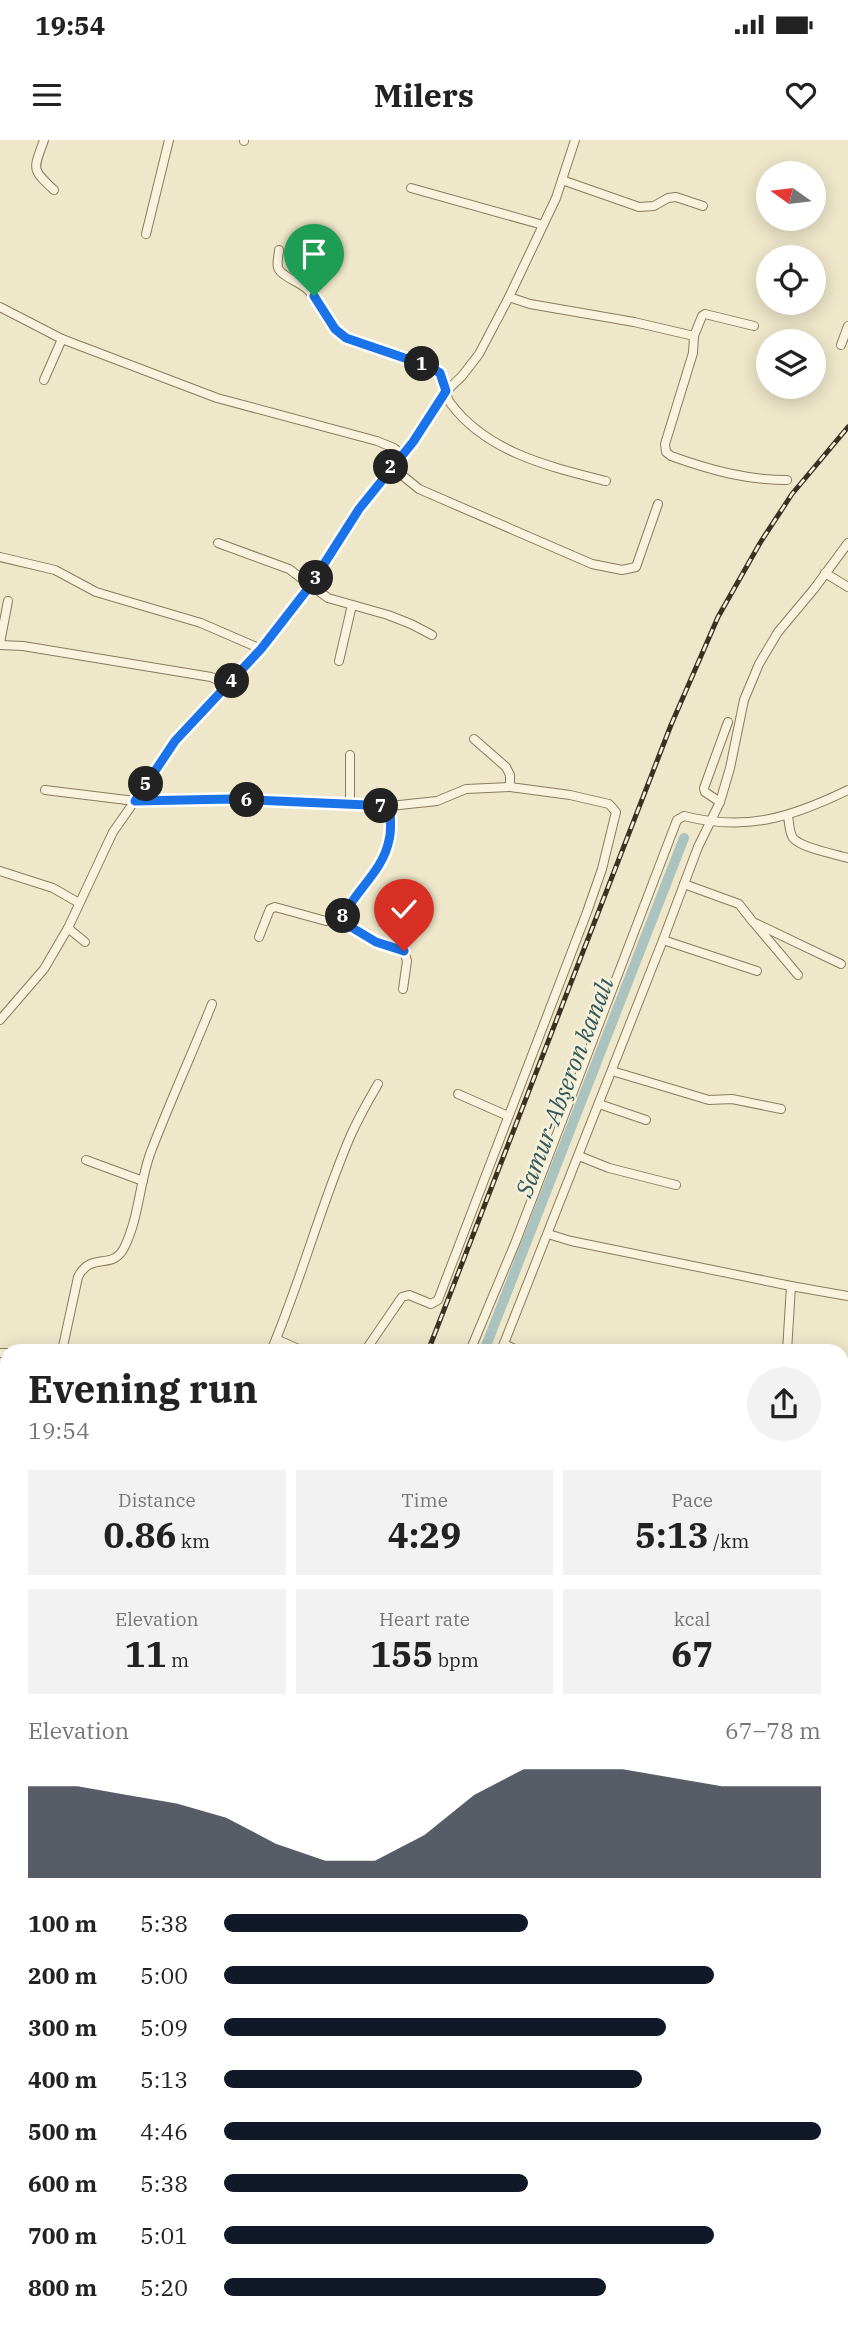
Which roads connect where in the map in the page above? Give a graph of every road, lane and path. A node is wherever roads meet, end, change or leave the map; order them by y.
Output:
1 (44, 140) edge
2 (169, 140) edge
3 (575, 140) edge
4 (562, 180) junction
5 (411, 188) dead end
6 (54, 190) dead end
7 (703, 206) dead end
8 (543, 225) junction
9 (146, 234) dead end
10 (279, 250) dead end
11 (509, 297) junction
12 (0, 307) edge
13 (754, 326) dead end
14 (848, 326) edge
15 (694, 336) junction
16 (62, 339) junction
17 (841, 345) dead end
18 (44, 380) dead end
19 (446, 391) junction
20 (402, 455) junction
21 (392, 467) junction
22 (787, 480) dead end
23 (606, 481) dead end
24 (658, 504) dead end
25 (218, 543) dead end
26 (848, 543) edge
27 (0, 557) edge
28 (825, 573) junction
29 (310, 586) junction
30 (848, 587) edge
31 (8, 601) dead end
32 (352, 605) junction
33 (432, 635) dead end
34 (0, 644) edge
35 (261, 649) junction
36 (339, 661) dead end
37 (229, 685) junction
38 (728, 722) dead end
39 (474, 739) dead end
40 (350, 755) dead end
41 (510, 787) junction
42 (45, 790) dead end
43 (848, 790) edge
44 (135, 801) junction
45 (720, 802) junction
46 (350, 806) junction
47 (390, 806) junction
48 (788, 815) junction
49 (710, 823) junction
50 (848, 858) edge
51 (0, 872) edge
52 (684, 884) junction
53 (79, 903) junction
54 (341, 921) junction
55 (753, 922) junction
56 (68, 928) junction
57 (259, 937) dead end
58 (663, 940) junction
59 (85, 942) dead end
60 (841, 964) dead end
61 (757, 971) dead end
62 (797, 975) dead end
63 (403, 989) dead end
64 (212, 1004) dead end
65 (0, 1020) edge
66 (612, 1071) junction
67 (378, 1084) dead end
68 (458, 1094) dead end
69 (599, 1104) junction
70 (781, 1109) dead end
71 (508, 1116) junction
72 (646, 1120) dead end
73 (579, 1156) junction
74 (86, 1160) dead end
75 (143, 1181) junction
76 (676, 1185) dead end
77 (548, 1234) junction
78 (791, 1286) junction
79 (848, 1296) edge
80 (276, 1339) junction
81 (64, 1344) edge
82 (274, 1344) edge
83 (287, 1344) edge
84 (370, 1344) edge
85 (473, 1344) edge
86 (503, 1344) edge
87 (787, 1344) edge

1 - 6 street
2 - 9 street
3 - 4 street
4 - 7 street
4 - 8 street
5 - 8 street
8 - 11 street
10 - 19 street
11 - 15 street
11 - 19 street
12 - 16 street
13 - 15 street
14 - 17 street
15 - 22 street
16 - 18 street
16 - 20 street
19 - 20 street
19 - 23 street
20 - 21 street
21 - 24 street
21 - 29 street
25 - 29 street
26 - 28 street
27 - 35 street
28 - 30 street
28 - 45 street
29 - 32 street
29 - 35 street
31 - 34 street
32 - 33 street
32 - 36 street
34 - 37 street
35 - 37 street
37 - 44 street
38 - 45 street
39 - 41 street
40 - 46 street
41 - 47 street
41 - 71 street
42 - 44 street
43 - 48 street
44 - 46 street
44 - 53 street
45 - 49 street
46 - 47 street
47 - 54 street
48 - 49 street
48 - 50 street
49 - 52 street
49 - 85 street
51 - 53 street
52 - 55 street
52 - 58 street
53 - 56 street
54 - 57 street
54 - 63 street
55 - 60 street
55 - 62 street
56 - 59 street
56 - 65 street
58 - 61 street
58 - 66 street
64 - 75 street
66 - 69 street
66 - 70 street
67 - 80 street
68 - 71 street
69 - 72 street
69 - 73 street
71 - 84 street
73 - 76 street
73 - 77 street
74 - 75 street
75 - 81 street
77 - 78 street
77 - 86 street
78 - 79 street
78 - 87 street
80 - 82 street
80 - 83 street

